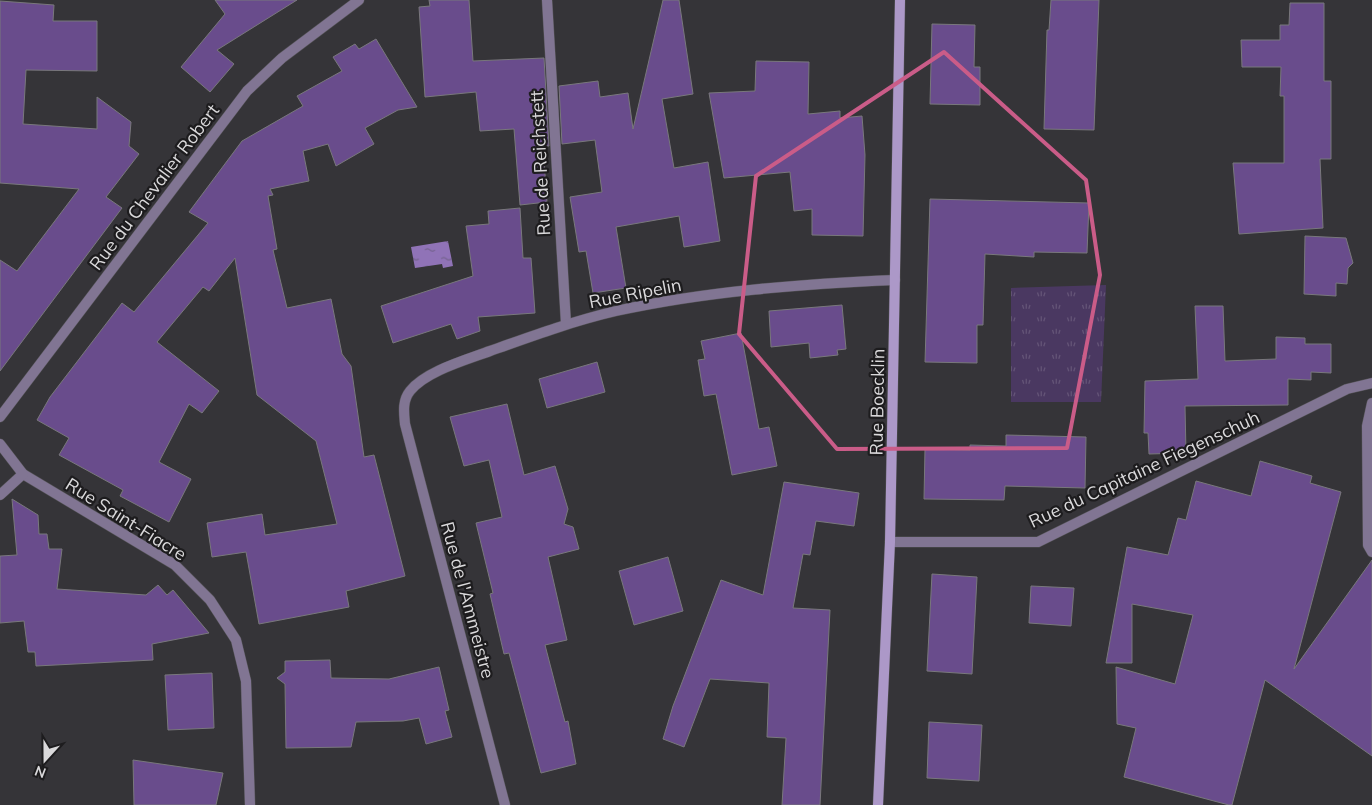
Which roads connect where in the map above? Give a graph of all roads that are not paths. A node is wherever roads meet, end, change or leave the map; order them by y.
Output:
1 (359, 0) edge
2 (547, 0) edge
3 (900, 0) edge
4 (895, 280) junction
5 (566, 324) junction
6 (1372, 383) edge
7 (1372, 403) edge
8 (404, 404) joint
9 (0, 417) edge
10 (0, 444) edge
11 (23, 474) junction
12 (0, 495) edge
13 (890, 542) junction
14 (1372, 552) edge
15 (250, 805) edge
16 (505, 805) edge
17 (878, 805) edge

1 - 9 street, Rue du Chevalier Robert
2 - 5 street, Rue de Reichstett
3 - 4 main road, Rue Boecklin
4 - 5 street, Rue Ripelin
4 - 13 main road, Rue Boecklin
5 - 8 street, Rue Ripelin
6 - 13 street, Rue du Capitaine Fiegenschuh
7 - 14 street
8 - 16 street, Rue de l'Ammeistre
10 - 11 street, Rue Saint-Fiacre
11 - 12 street
11 - 15 street, Rue Saint-Fiacre
13 - 17 main road, Rue Boecklin

